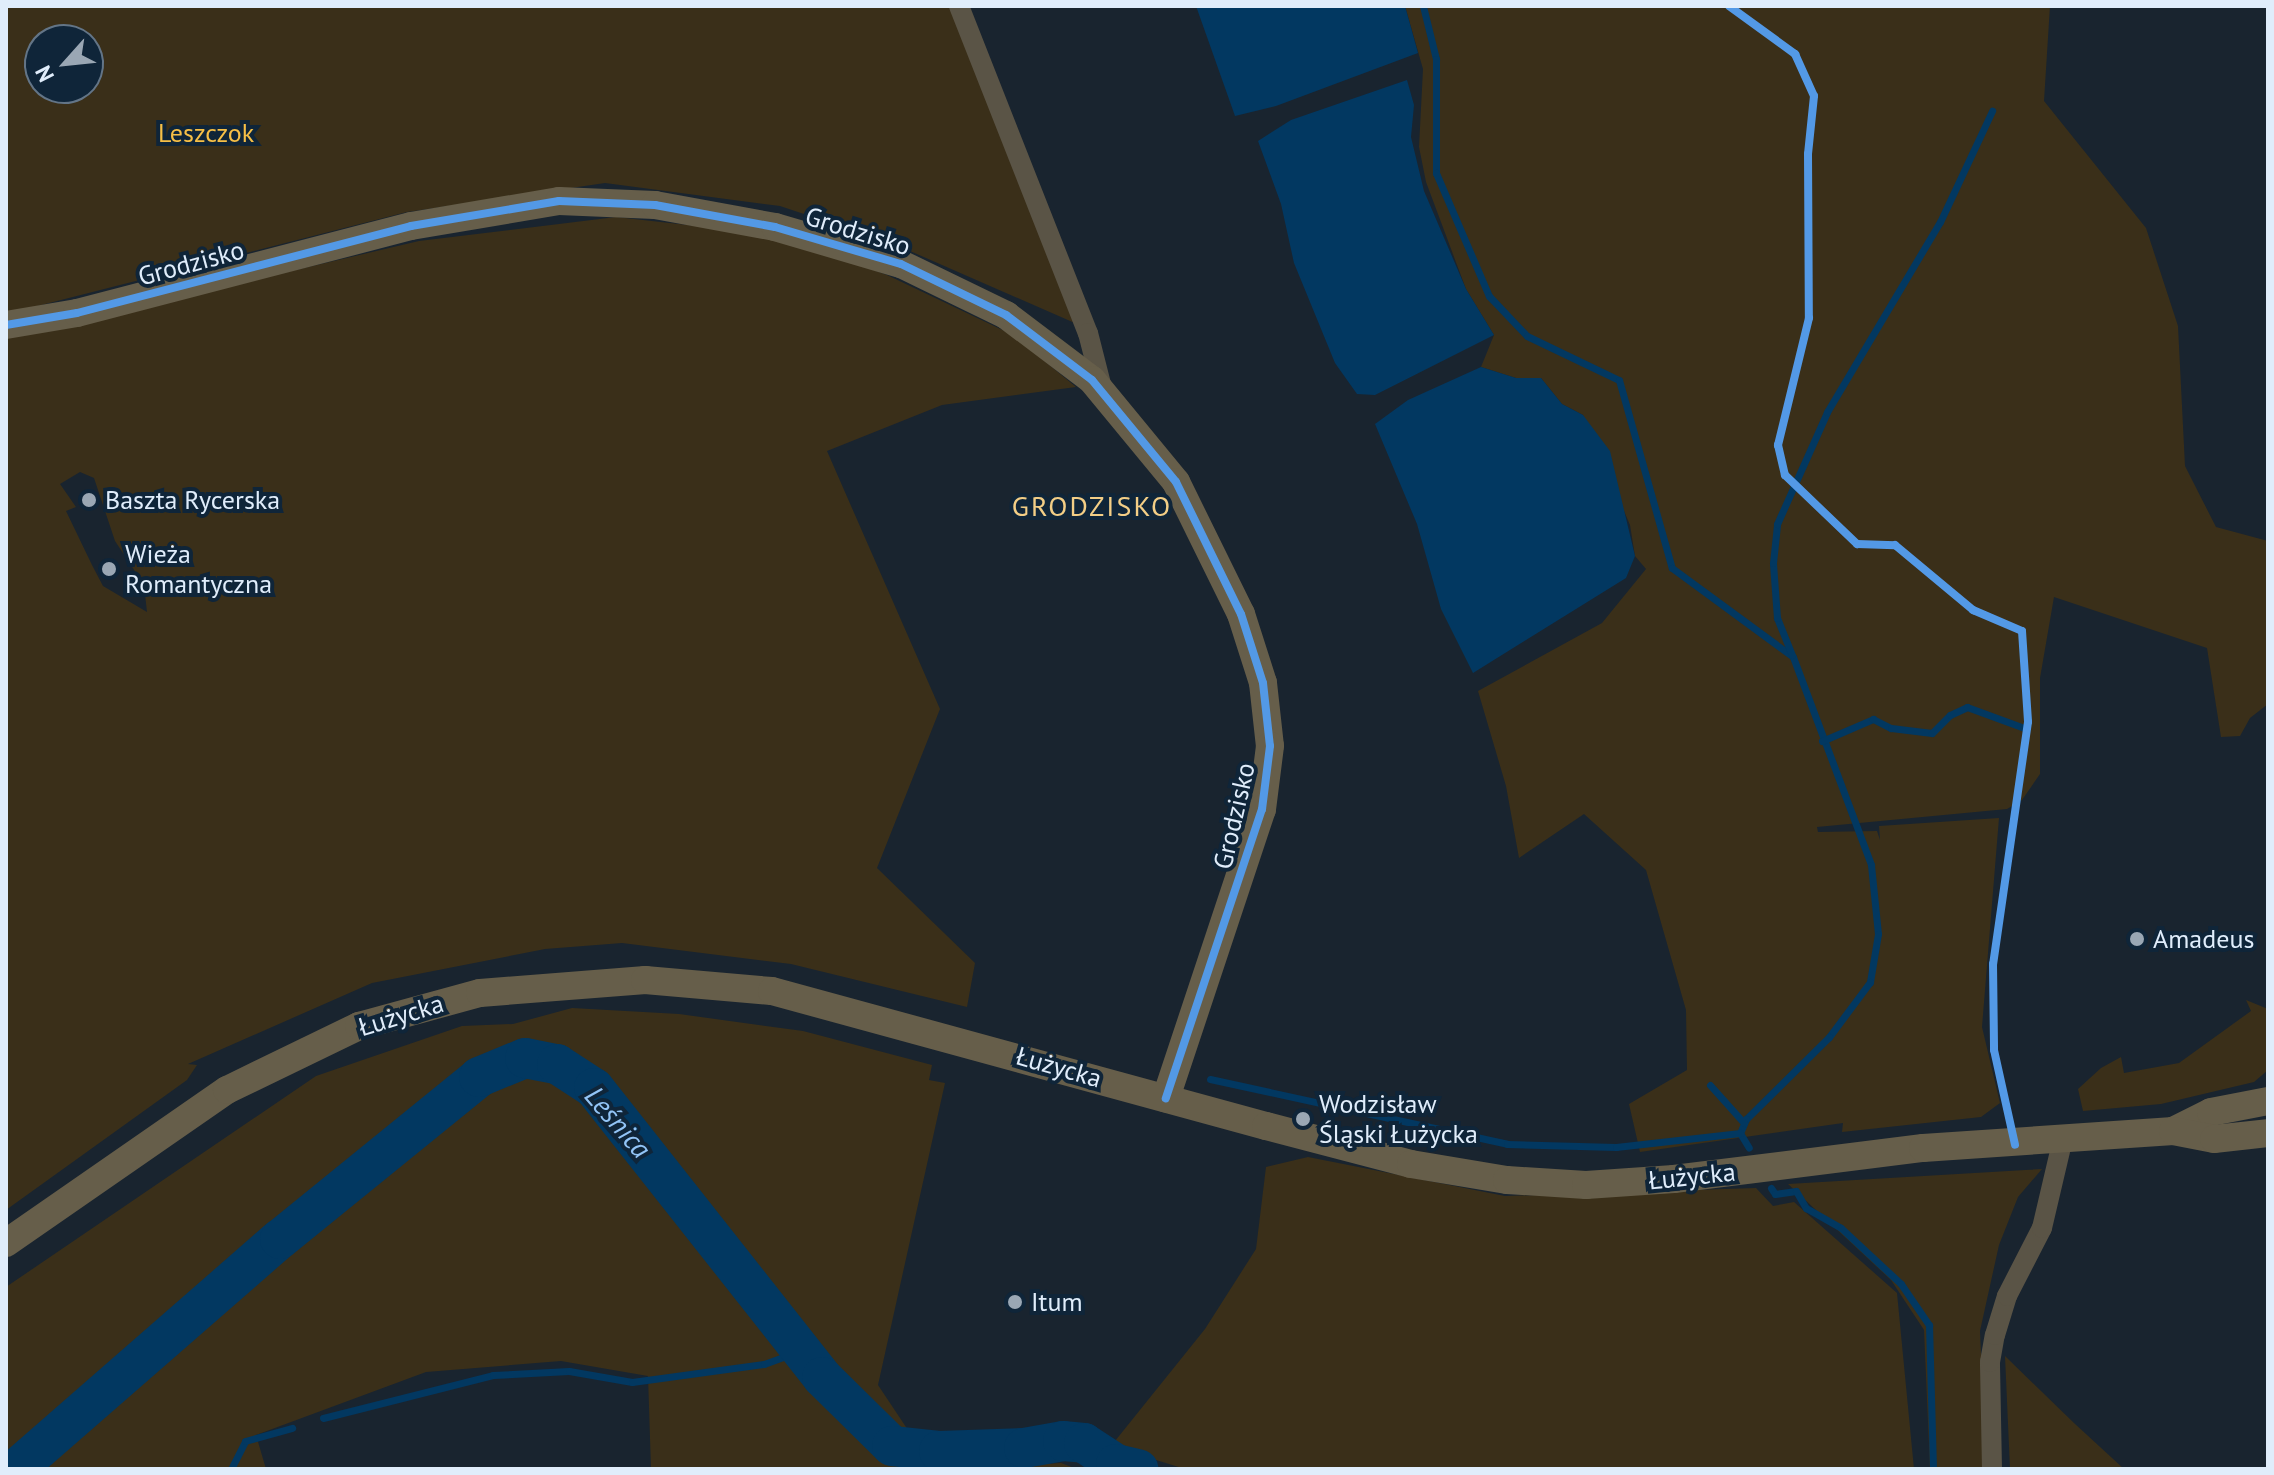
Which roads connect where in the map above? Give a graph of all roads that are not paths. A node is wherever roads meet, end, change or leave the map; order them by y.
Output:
1 (959, 6) edge
2 (6, 325) edge
3 (1103, 392) junction
4 (1166, 1098) junction
5 (2265, 1099) edge
6 (2173, 1131) junction
7 (2262, 1139) edge
8 (2062, 1143) junction
9 (6, 1243) edge
10 (1992, 1469) edge

1 - 3 street, Grodzisko
2 - 3 main road, Grodzisko
3 - 4 main road, Grodzisko
4 - 8 main road, Łużycka
4 - 9 main road, Łużycka
5 - 6 main road, Łużycka
6 - 7 main road, Łużycka
6 - 8 main road, Łużycka
8 - 10 street

